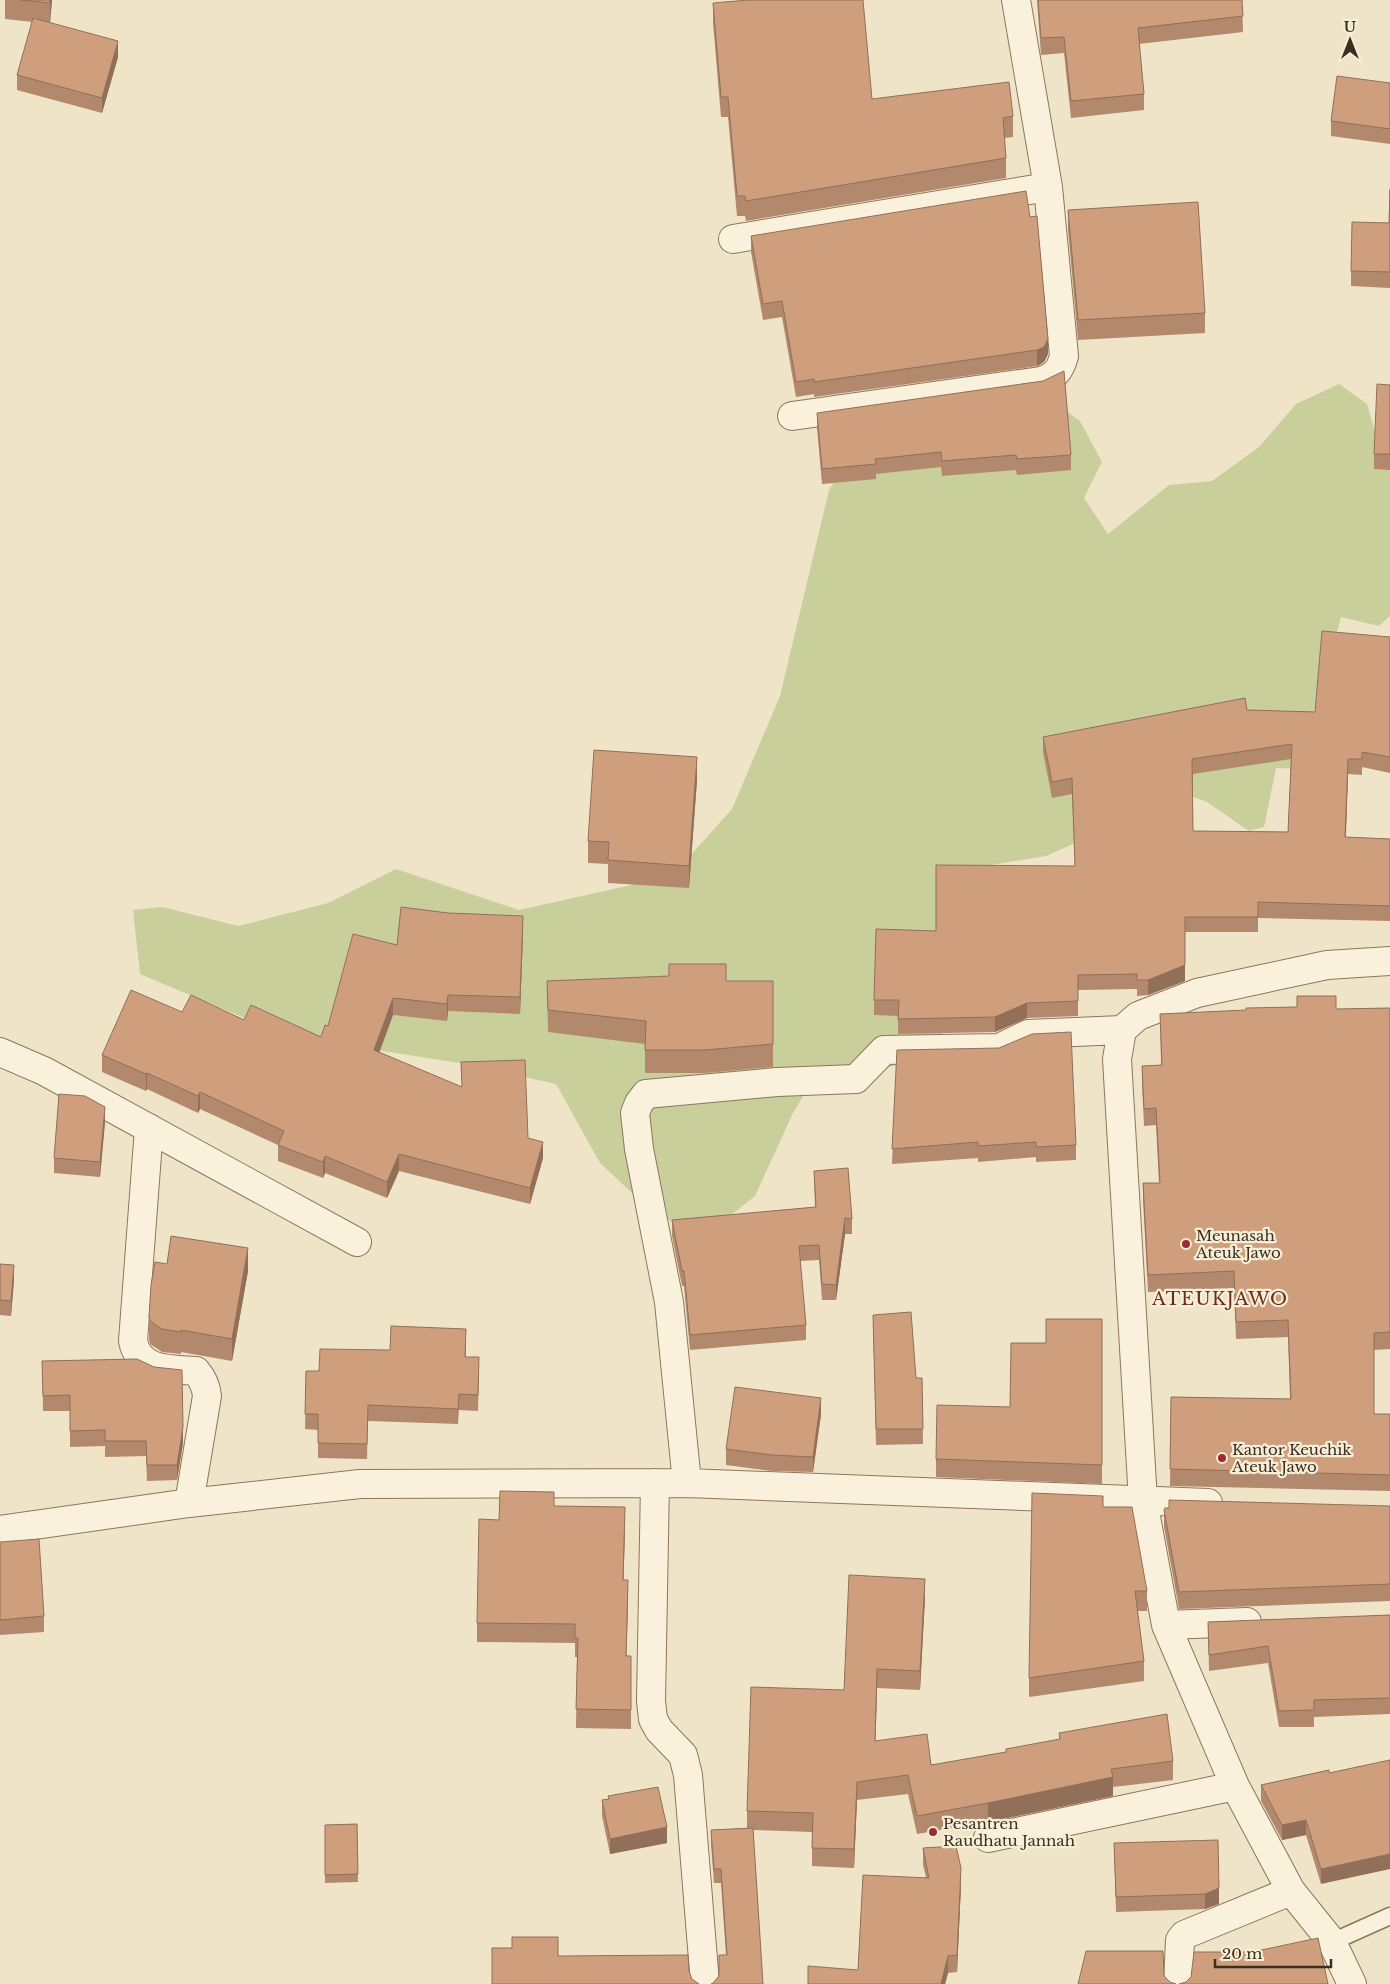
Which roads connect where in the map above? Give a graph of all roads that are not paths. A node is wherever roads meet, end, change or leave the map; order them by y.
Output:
1 (1016, 0) edge
2 (1048, 187) junction
3 (733, 239) dead end
4 (792, 416) dead end
5 (1390, 961) edge
6 (1122, 1030) junction
7 (0, 1052) edge
8 (150, 1128) junction
9 (357, 1242) dead end
10 (655, 1483) junction
11 (688, 1483) junction
12 (1143, 1501) junction
13 (189, 1503) junction
14 (1232, 1503) edge
15 (0, 1530) edge
16 (1273, 1621) edge
17 (1166, 1625) junction
18 (1234, 1786) junction
19 (988, 1838) dead end
20 (1291, 1891) junction
21 (1390, 1916) edge
22 (1332, 1942) junction
23 (705, 1984) edge
24 (1178, 1984) edge
25 (1352, 1984) edge

1 - 2 street
2 - 3 street
2 - 4 street
5 - 6 street
6 - 11 street
6 - 12 street
7 - 8 street
8 - 9 street
8 - 13 street
10 - 11 street
10 - 13 street
10 - 23 street
11 - 12 street
12 - 14 street
12 - 17 street
13 - 15 street
16 - 17 street
17 - 18 street
18 - 19 street
18 - 20 street
20 - 22 street
20 - 24 street
21 - 22 lane
22 - 25 street

